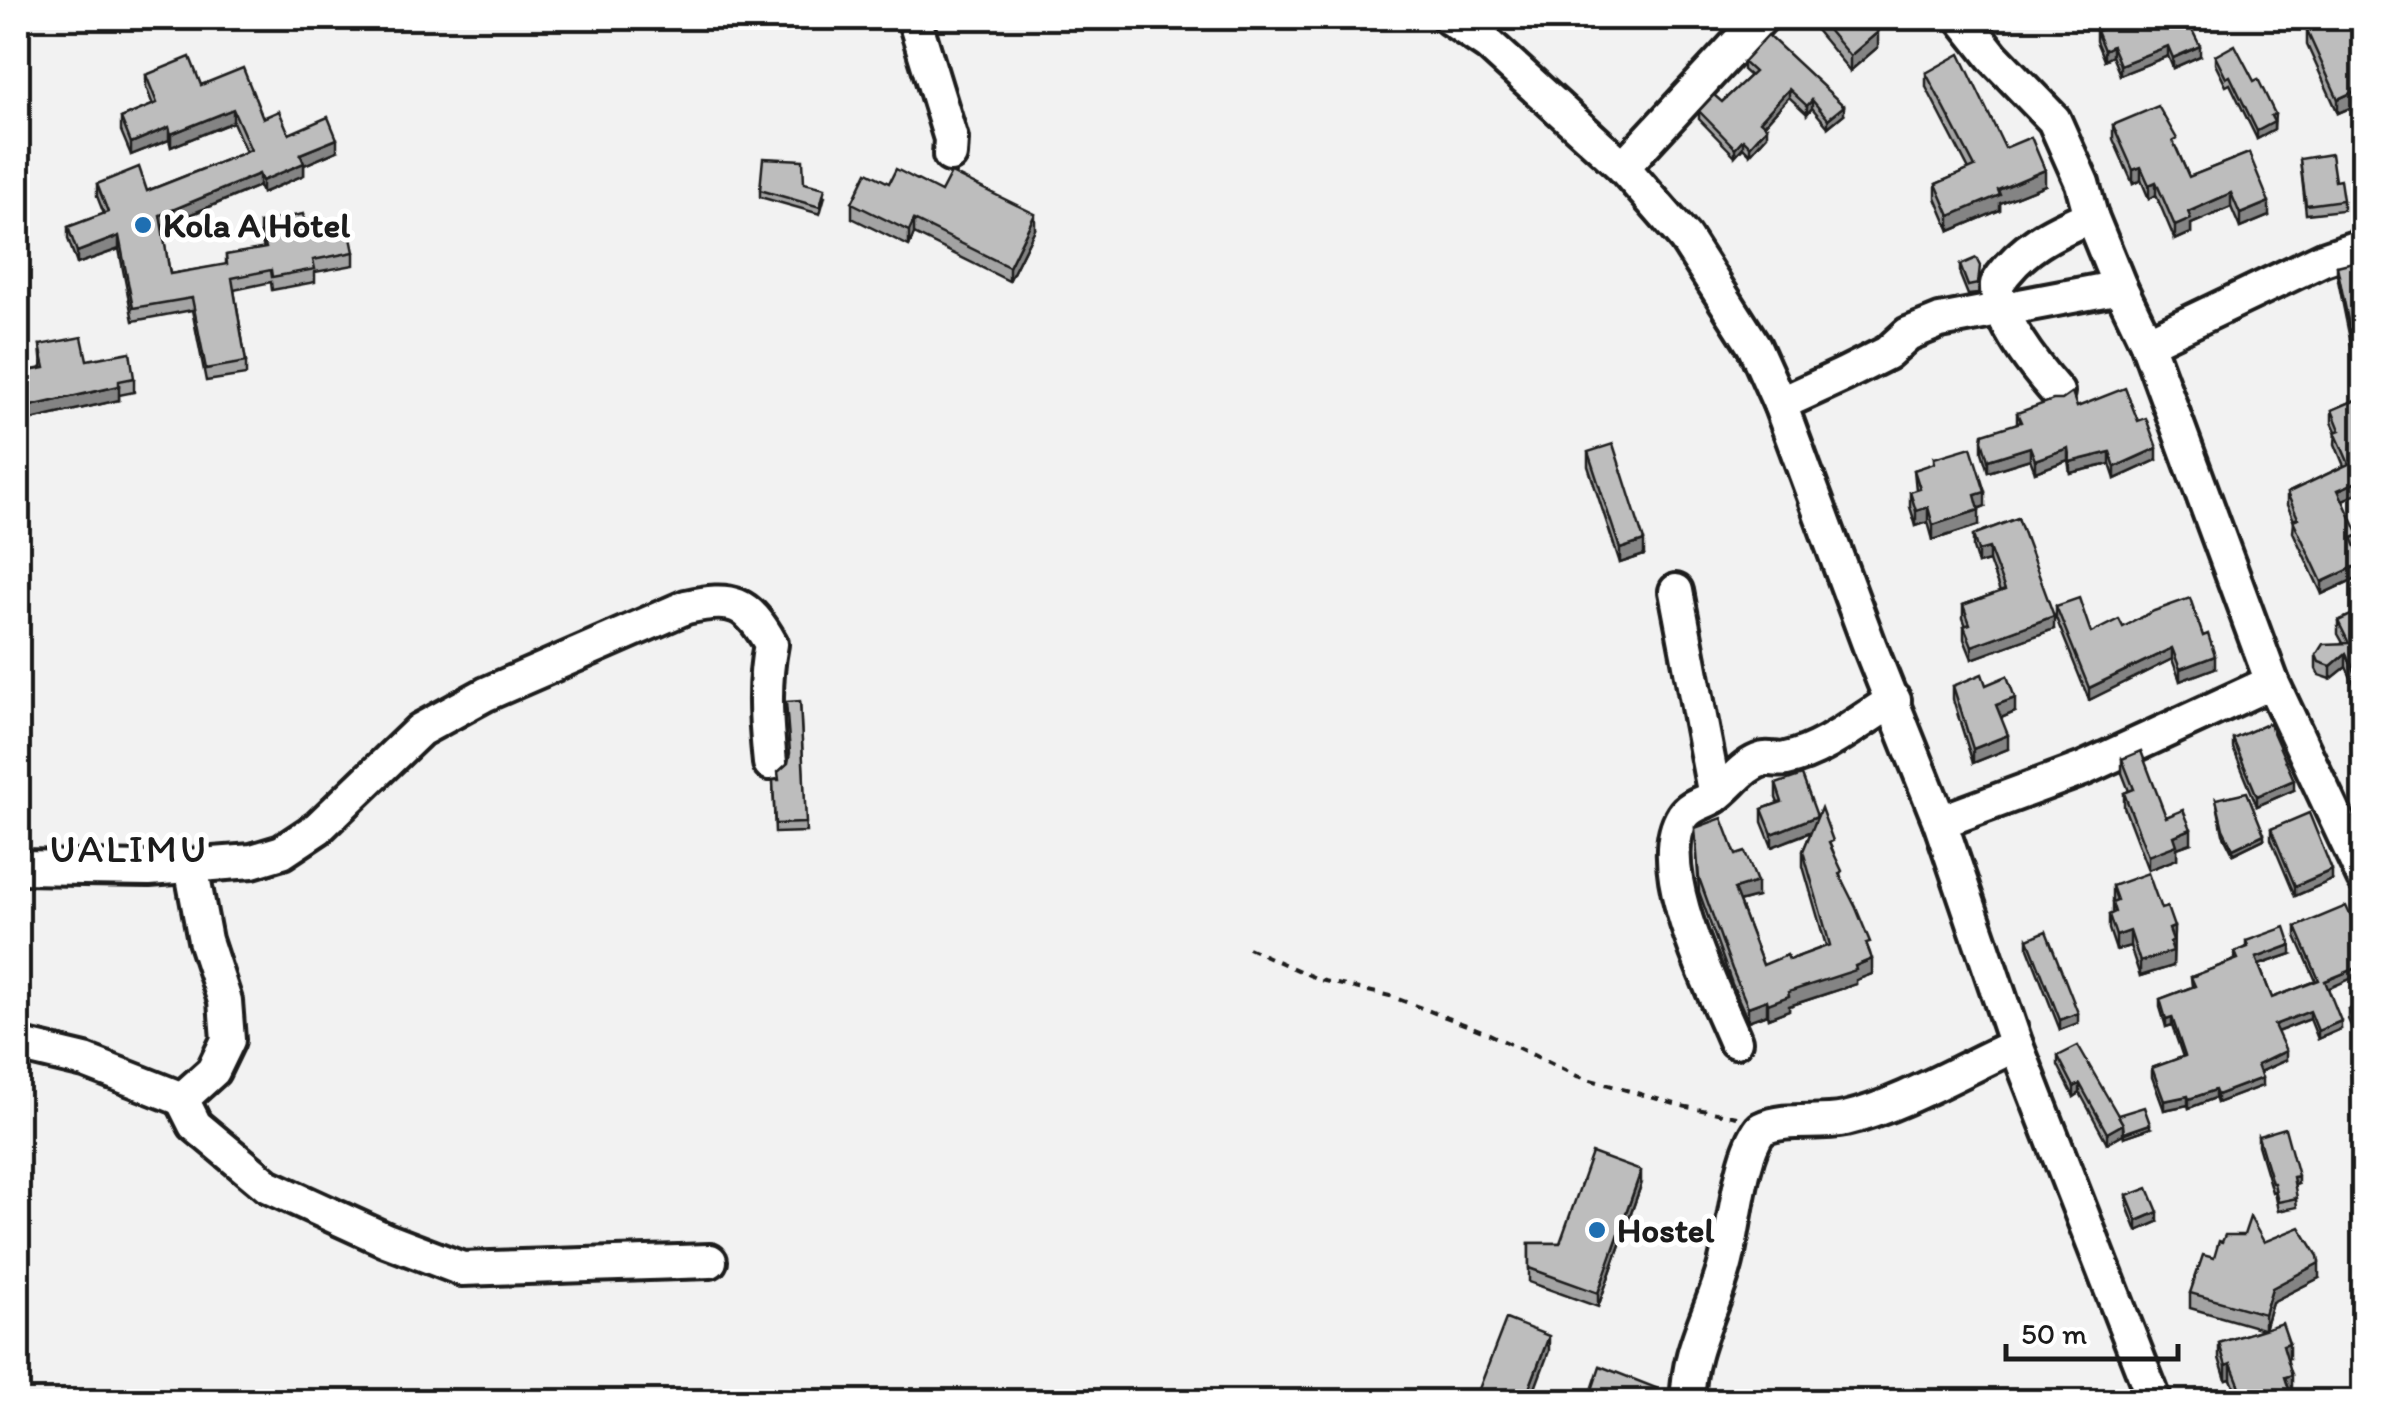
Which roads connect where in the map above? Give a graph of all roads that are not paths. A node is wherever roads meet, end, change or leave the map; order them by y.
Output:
1 (914, 18) edge
2 (1450, 18) edge
3 (1761, 18) edge
4 (1962, 18) edge
5 (950, 155) dead end
6 (1623, 167) junction
7 (2091, 216) junction
8 (2364, 244) edge
9 (2120, 287) junction
10 (2002, 309) junction
11 (2147, 343) junction
12 (2057, 392) dead end
13 (1780, 404) junction
14 (1676, 592) dead end
15 (2272, 682) junction
16 (1894, 700) junction
17 (770, 764) dead end
18 (1715, 796) junction
19 (1940, 822) junction
20 (191, 866) junction
21 (18, 867) edge
22 (2364, 878) edge
23 (1735, 1042) dead end
24 (18, 1045) edge
25 (2016, 1046) junction
26 (182, 1099) junction
27 (710, 1260) dead end
28 (1688, 1402) edge
29 (2155, 1402) edge

1 - 5 street
2 - 6 street
3 - 6 street
4 - 7 street
6 - 13 street
7 - 9 street
7 - 10 street
8 - 11 street
9 - 10 street
9 - 11 street
10 - 12 street
10 - 13 street
11 - 15 street
13 - 16 street
14 - 18 street
15 - 19 street
15 - 22 street
16 - 18 street
16 - 19 street
17 - 20 street
18 - 23 street
19 - 25 street
20 - 21 street
20 - 26 street
24 - 26 street
25 - 28 street
25 - 29 street
26 - 27 street

